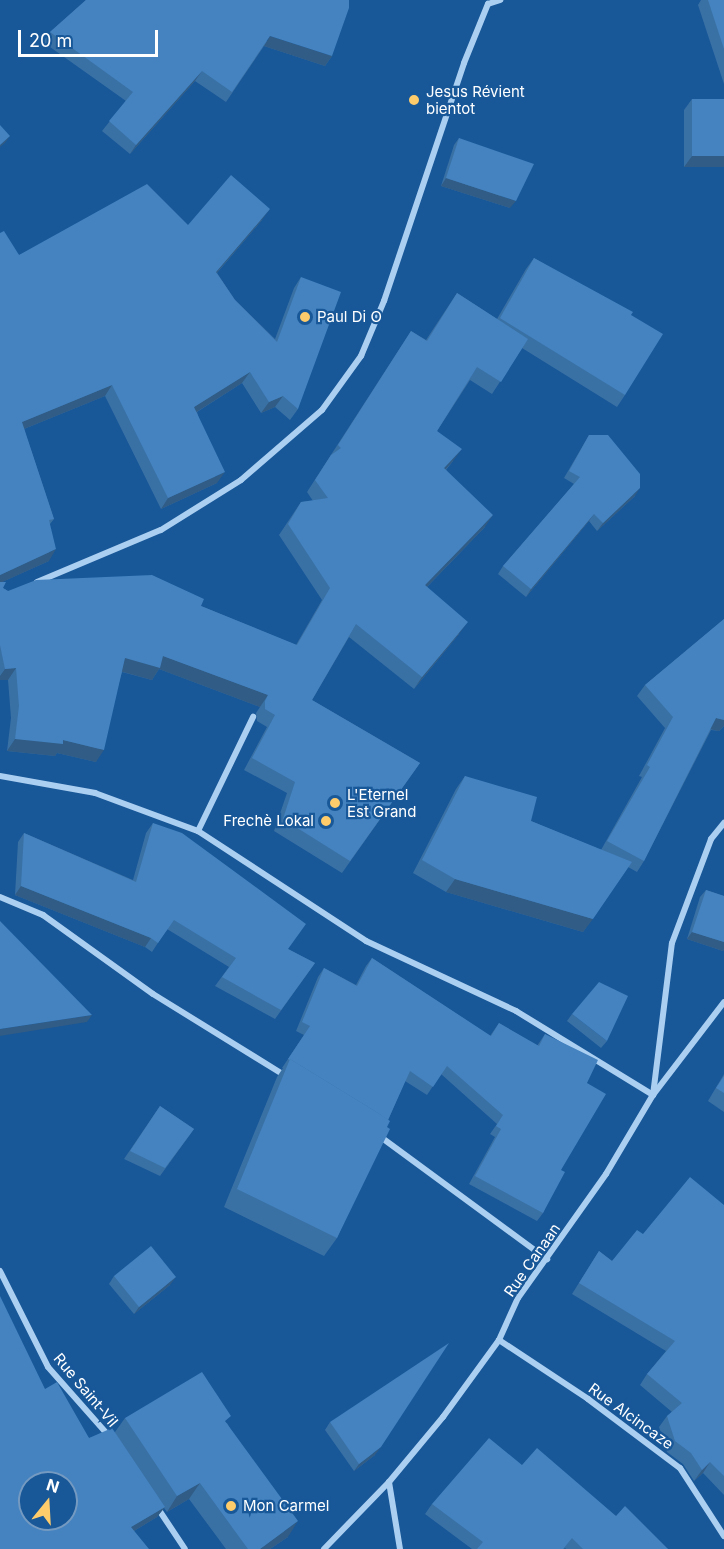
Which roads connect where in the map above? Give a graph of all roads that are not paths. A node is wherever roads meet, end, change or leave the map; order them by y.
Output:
1 (500, 0) edge
2 (29, 585) edge
3 (253, 717) dead end
4 (0, 776) edge
5 (724, 823) edge
6 (198, 831) junction
7 (0, 897) edge
8 (724, 1002) edge
9 (290, 1079) edge
10 (653, 1095) junction
11 (368, 1127) edge
12 (547, 1259) junction
13 (0, 1270) edge
14 (500, 1340) junction
15 (116, 1445) edge
16 (389, 1482) junction
17 (154, 1502) edge
18 (724, 1536) edge
19 (185, 1549) edge
20 (324, 1549) edge
21 (400, 1549) edge

1 - 2 street
3 - 6 street
4 - 6 street
5 - 10 street
6 - 10 street
7 - 9 street
8 - 10 street, Rue Canaan
10 - 12 street, Rue Canaan
11 - 12 street
12 - 14 street, Rue Canaan
13 - 15 street, Rue Saint-Vil
14 - 16 street, Rue Canaan
14 - 18 street, Rue Alcincaze
16 - 20 street, Rue Canaan
16 - 21 street
17 - 19 street

